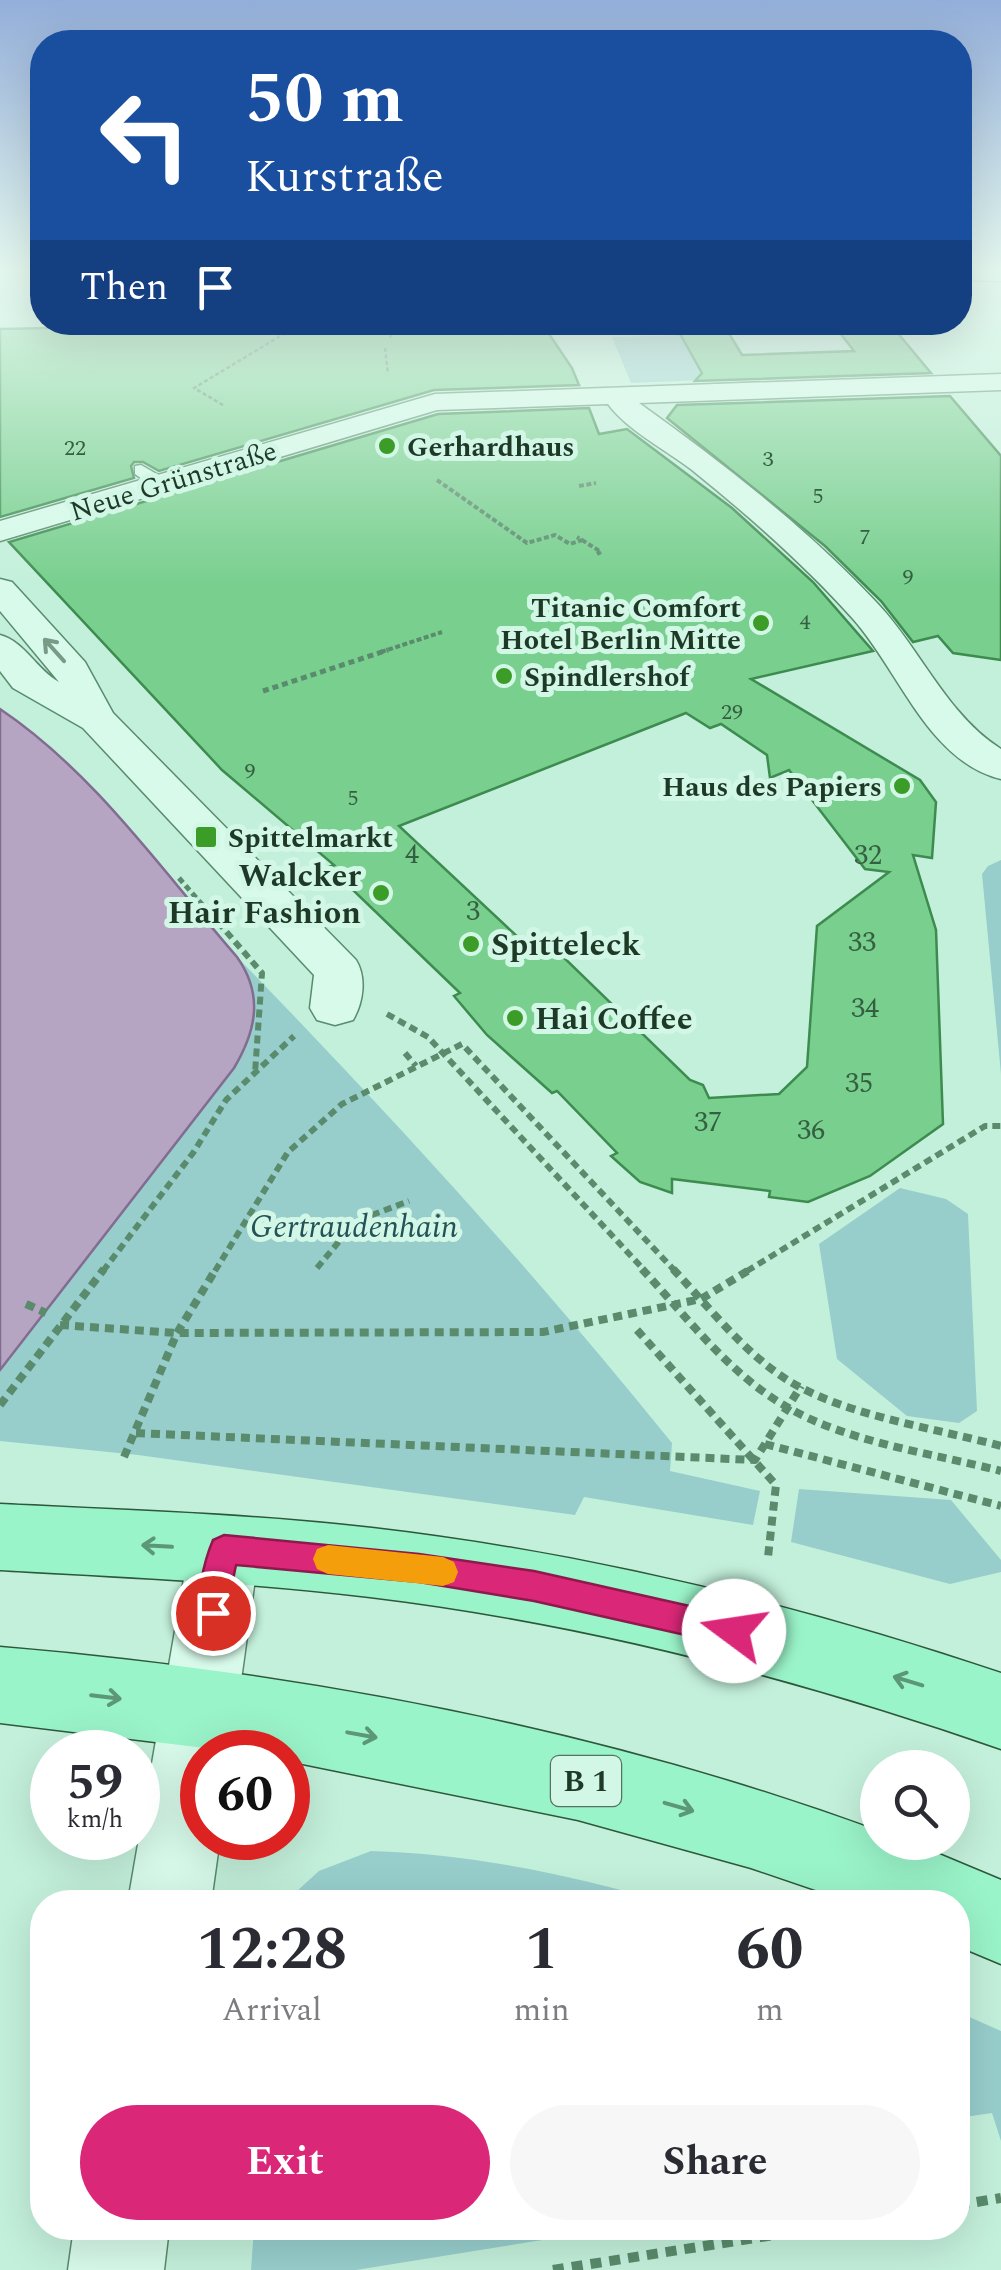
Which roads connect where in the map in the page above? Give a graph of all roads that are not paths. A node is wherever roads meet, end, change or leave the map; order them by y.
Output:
1 (1001, 382) edge
2 (617, 394) junction
3 (0, 532) edge
4 (0, 589) edge
5 (0, 646) edge
6 (96, 720) junction
7 (1001, 767) edge
8 (336, 1008) road end
9 (9, 1538) edge
10 (224, 1550) junction
11 (0, 1684) edge
12 (197, 1708) junction
13 (1001, 1711) edge
14 (171, 1890) edge
15 (917, 1890) edge
16 (120, 2240) edge
17 (116, 2270) edge

1 - 2 street, Neue Grünstraße
2 - 3 street, Neue Grünstraße
2 - 7 street
6 -> 4 street
5 - 6 street
6 - 8 street
10 -> 9 main road
10 - 12 street
13 -> 10 main road
11 -> 12 main road, B 1
12 - 14 street
12 -> 15 main road, B 1
16 - 17 street

